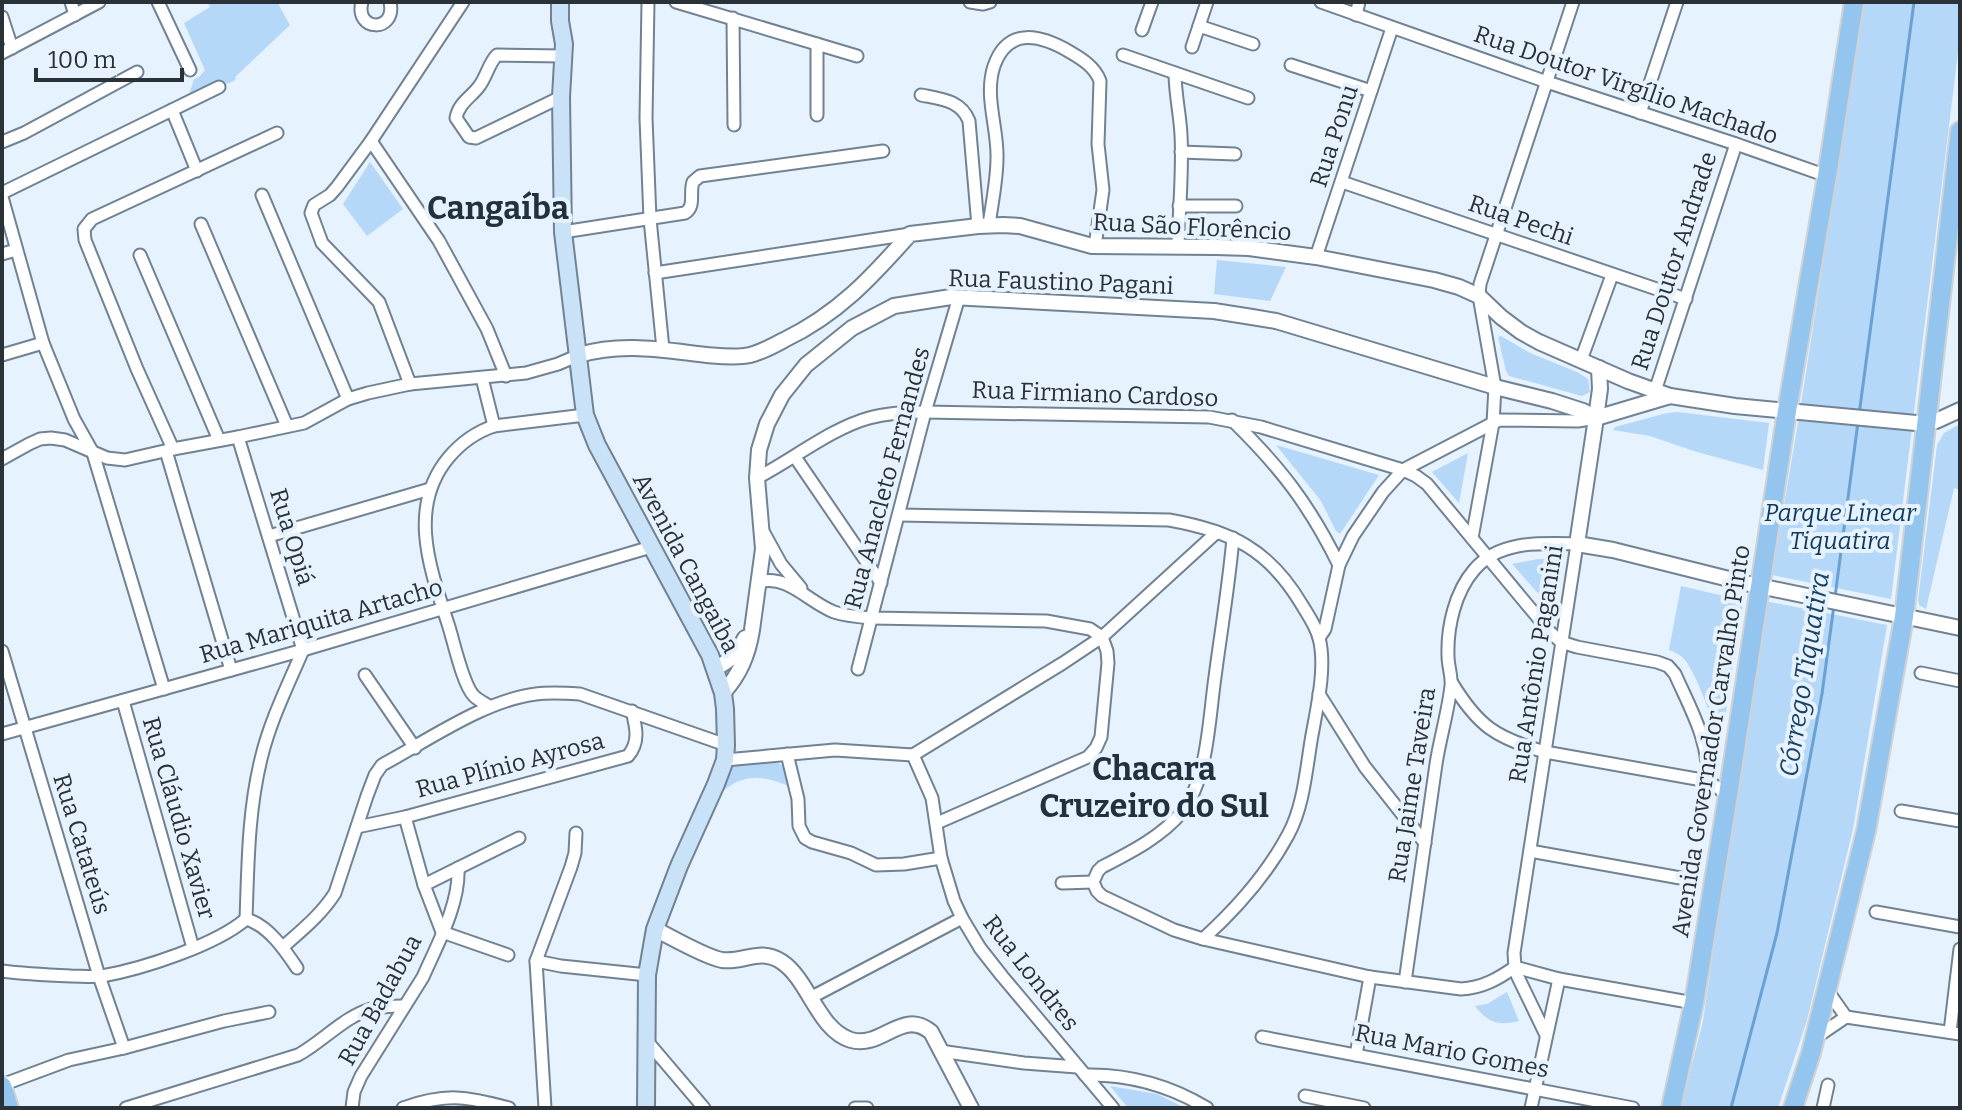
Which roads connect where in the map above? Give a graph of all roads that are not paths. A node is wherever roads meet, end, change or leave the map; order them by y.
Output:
1 (71, 2) edge
2 (99, 2) edge
3 (158, 2) edge
4 (362, 2) edge
5 (390, 2) edge
6 (463, 2) edge
7 (560, 2) edge
8 (569, 2) edge
9 (648, 2) edge
10 (676, 2) edge
11 (970, 2) edge
12 (990, 2) edge
13 (1152, 2) edge
14 (1207, 2) edge
15 (1321, 2) edge
16 (1359, 2) edge
17 (1573, 2) edge
18 (1677, 2) edge
19 (1854, 2) edge
20 (75, 15) junction
21 (1356, 15) junction
22 (2, 17) edge
23 (733, 18) junction
24 (1199, 26) junction
25 (1392, 28) junction
26 (1142, 30) dead end
27 (817, 44) junction
28 (1253, 44) dead end
29 (1192, 47) dead end
30 (564, 50) junction
31 (7, 51) edge
32 (1123, 55) dead end
33 (857, 56) dead end
34 (1291, 65) dead end
35 (190, 70) dead end
36 (137, 72) dead end
37 (1175, 73) junction
38 (1547, 82) junction
39 (219, 87) dead end
40 (1371, 91) junction
41 (921, 95) dead end
42 (561, 97) junction
43 (1248, 98) dead end
44 (172, 110) junction
45 (1640, 113) junction
46 (817, 115) dead end
47 (734, 125) dead end
48 (1960, 131) edge
49 (277, 133) dead end
50 (371, 141) junction
51 (2, 142) edge
52 (1736, 144) junction
53 (883, 151) dead end
54 (1181, 152) junction
55 (1235, 154) dead end
56 (197, 171) junction
57 (1827, 176) junction
58 (1342, 182) junction
59 (2, 195) edge
60 (262, 195) dead end
61 (1179, 206) junction
62 (1236, 206) dead end
63 (1956, 210) edge
64 (650, 219) junction
65 (201, 224) dead end
66 (984, 225) junction
67 (563, 232) junction
68 (910, 234) junction
69 (1496, 236) junction
70 (1095, 246) junction
71 (1178, 247) junction
72 (16, 250) junction
73 (2, 254) edge
74 (140, 255) dead end
75 (1316, 257) junction
76 (655, 273) junction
77 (1612, 275) junction
78 (1479, 296) junction
79 (959, 297) junction
80 (1686, 299) junction
81 (845, 301) junction
82 (867, 319) junction
83 (822, 320) junction
84 (834, 340) junction
85 (43, 343) junction
86 (663, 349) junction
87 (2, 355) edge
88 (579, 355) junction
89 (1581, 360) junction
90 (1599, 368) junction
91 (506, 376) junction
92 (482, 378) junction
93 (410, 384) junction
94 (1495, 387) junction
95 (1655, 391) junction
96 (1670, 396) junction
97 (348, 399) junction
98 (1960, 410) edge
99 (1787, 411) junction
100 (925, 412) junction
101 (585, 415) junction
102 (1596, 418) junction
103 (1231, 420) junction
104 (1493, 423) junction
105 (1927, 423) junction
106 (287, 426) junction
107 (494, 426) junction
108 (238, 437) junction
109 (219, 440) junction
110 (169, 450) junction
111 (93, 453) junction
112 (795, 457) junction
113 (2, 459) edge
114 (1403, 470) junction
115 (757, 478) junction
116 (430, 489) junction
117 (899, 515) junction
118 (762, 530) junction
119 (1217, 532) junction
120 (269, 536) junction
121 (1233, 538) junction
122 (1472, 538) junction
123 (1577, 544) junction
124 (651, 547) junction
125 (1486, 557) junction
126 (1339, 565) junction
127 (759, 582) junction
128 (881, 583) junction
129 (1759, 586) junction
130 (812, 600) junction
131 (443, 608) junction
132 (1904, 617) junction
133 (871, 618) junction
134 (752, 619) junction
135 (1960, 628) edge
136 (1102, 637) junction
137 (1319, 638) junction
138 (1561, 642) junction
139 (303, 650) junction
140 (2, 651) edge
141 (716, 668) junction
142 (858, 669) dead end
143 (231, 670) junction
144 (1921, 673) dead end
145 (365, 675) dead end
146 (1960, 681) edge
147 (1452, 683) junction
148 (164, 689) junction
149 (723, 693) junction
150 (1319, 694) junction
151 (123, 701) junction
152 (489, 706) junction
153 (632, 711) junction
154 (24, 728) junction
155 (2, 734) edge
156 (415, 748) junction
157 (726, 752) junction
158 (1545, 752) junction
159 (787, 754) junction
160 (913, 755) junction
161 (1708, 781) junction
162 (1728, 795) junction
163 (1901, 811) dead end
164 (405, 817) junction
165 (1960, 821) edge
166 (937, 823) junction
167 (357, 827) junction
168 (576, 833) dead end
169 (519, 838) dead end
170 (1425, 843) junction
171 (1530, 851) junction
172 (941, 858) junction
173 (458, 868) junction
174 (1686, 879) dead end
175 (1093, 882) junction
176 (1062, 883) dead end
177 (424, 885) junction
178 (1876, 912) dead end
179 (962, 918) junction
180 (246, 919) junction
181 (1960, 927) edge
182 (655, 929) junction
183 (442, 932) junction
184 (1203, 939) junction
185 (283, 947) junction
186 (193, 948) junction
187 (1960, 949) edge
188 (508, 955) dead end
189 (536, 961) junction
190 (1515, 967) junction
191 (297, 968) dead end
192 (2, 971) edge
193 (647, 975) junction
194 (99, 976) junction
195 (1370, 977) junction
196 (1559, 979) junction
197 (1405, 982) junction
198 (1827, 990) junction
199 (810, 998) junction
200 (1694, 1003) junction
201 (404, 1006) junction
202 (269, 1012) dead end
203 (1846, 1017) junction
204 (1955, 1033) edge
205 (1546, 1035) junction
206 (1262, 1037) dead end
207 (1815, 1038) junction
208 (647, 1041) junction
209 (124, 1048) junction
210 (940, 1051) junction
211 (1356, 1055) junction
212 (1081, 1071) junction
213 (1828, 1085) dead end
214 (2, 1086) edge
215 (1535, 1089) junction
216 (1305, 1096) dead end
217 (9, 1108) edge
218 (126, 1108) edge
219 (352, 1108) edge
220 (403, 1108) edge
221 (509, 1108) edge
222 (545, 1108) edge
223 (646, 1108) edge
224 (704, 1108) edge
225 (855, 1108) edge
226 (867, 1108) edge
227 (971, 1108) edge
228 (1113, 1108) edge
229 (1207, 1108) edge
230 (1364, 1108) edge
231 (1531, 1108) edge
232 (1633, 1108) edge
233 (1671, 1108) edge
234 (1793, 1108) edge
235 (1823, 1108) edge

1 - 20 street
2 - 20 street
3 - 35 street
4 - 5 street
6 - 50 street
7 - 30 main road
8 - 30 main road
9 - 64 street
10 - 23 street
11 - 12 street
13 - 26 street
14 - 24 street
15 - 21 street, Rua Doutor Virgílio Machado
16 - 21 street
17 - 38 street
18 - 45 street
19 - 57 main road, Avenida Governador Carvalho Pinto
20 - 31 street
21 - 25 street, Rua Doutor Virgílio Machado
22 - 31 street
23 - 27 street
23 - 47 street
24 - 28 street
24 - 29 street
25 - 38 street, Rua Doutor Virgílio Machado
25 - 40 street, Rua Ponu
27 - 33 street
27 - 46 street
30 - 42 main road
30 - 42 street
32 - 37 street
34 - 40 street
36 - 51 street
37 - 43 street
37 - 54 street
38 - 45 street, Rua Doutor Virgílio Machado
38 - 69 street
39 - 44 street
40 - 58 street, Rua Ponu
41 - 66 street
42 - 67 main road
44 - 56 street
44 - 59 street
45 - 52 street, Rua Doutor Virgílio Machado
48 - 63 main road
49 - 56 street
50 - 91 street
50 - 93 street
52 - 57 street, Rua Doutor Virgílio Machado
52 - 80 street, Rua Doutor Andrade
53 - 64 street
54 - 55 street
54 - 61 street
56 - 110 street
57 - 99 main road, Avenida Governador Carvalho Pinto
58 - 69 street, Rua Pechi
58 - 75 street, Rua Ponu
59 - 72 street
60 - 97 street
61 - 62 street
61 - 71 street
63 - 105 main road
64 - 67 street
64 - 76 street
65 - 106 street
66 - 68 street, Rua São Florêncio
66 - 70 street, Rua São Florêncio
66 - 70 street
67 - 88 main road
68 - 76 street
68 - 81 street
69 - 77 street, Rua Pechi
69 - 78 street
70 - 71 street, Rua São Florêncio
71 - 75 street, Rua São Florêncio
72 - 73 street
72 - 85 street
74 - 109 street
75 - 78 street, Rua São Florêncio
76 - 86 street
77 - 80 street, Rua Pechi
77 - 89 street
78 - 89 street, Rua São Florêncio
78 - 94 street
79 - 82 street, Rua Faustino Pagani
79 - 94 street, Rua Faustino Pagani
79 - 100 street, Rua Anacleto Fernandes
80 - 95 street, Rua Doutor Andrade
81 - 82 street
81 - 83 street
82 - 84 street, Rua Faustino Pagani
83 - 84 street
83 - 86 street
84 - 115 street, Rua Faustino Pagani
85 - 87 street
85 - 111 street
86 - 88 street
88 - 91 street
88 - 101 main road, Avenida Cangaíba
89 - 90 street, Rua São Florêncio
90 - 95 street, Rua São Florêncio
90 - 102 street, Rua Antônio Paganini
91 - 92 street
92 - 93 street
92 - 107 street
93 - 97 street
94 - 102 street, Rua Faustino Pagani
94 - 104 street
95 - 96 street, Rua São Florêncio
96 - 99 street, Rua São Florêncio
96 - 102 street
97 - 106 street
98 - 105 street, Rua São Florêncio
99 - 105 street, Rua São Florêncio
99 - 129 main road, Avenida Governador Carvalho Pinto
100 - 103 street, Rua Firmiano Cardoso
100 - 112 street, Rua Firmiano Cardoso
100 - 117 street, Rua Anacleto Fernandes
101 - 107 street
101 - 124 main road, Avenida Cangaíba
102 - 104 street
102 - 123 street, Rua Antônio Paganini
103 - 114 street, Rua Firmiano Cardoso
103 - 126 street
104 - 114 street
104 - 122 street
105 - 132 main road
106 - 108 street
107 - 116 street
108 - 109 street
108 - 120 street, Rua Opiá
109 - 110 street
110 - 111 street
110 - 143 street
111 - 113 street
111 - 148 street
112 - 115 street, Rua Firmiano Cardoso
112 - 128 street
114 - 122 street, Rua Firmiano Cardoso
114 - 126 street
115 - 118 street, Rua Faustino Pagani
116 - 120 street
116 - 131 street
117 - 119 street
117 - 128 street, Rua Anacleto Fernandes
118 - 127 street, Rua Faustino Pagani
118 - 130 street
119 - 121 street
119 - 136 street
120 - 139 street, Rua Opiá
121 - 137 street
121 - 175 street
122 - 125 street, Rua Firmiano Cardoso
123 - 125 street
123 - 129 street
123 - 138 street, Rua Antônio Paganini
124 - 131 street, Rua Mariquita Artacho
124 - 141 main road, Avenida Cangaíba
125 - 138 street, Rua Firmiano Cardoso
125 - 147 street, Rua Jaime Taveira
126 - 137 street
127 - 130 street
127 - 134 street, Rua Faustino Pagani
128 - 133 street, Rua Anacleto Fernandes
129 - 132 street
129 - 162 main road, Avenida Governador Carvalho Pinto
130 - 133 street
131 - 139 street, Rua Mariquita Artacho
131 - 152 street
132 - 135 street
132 - 198 main road
133 - 136 street
133 - 142 street, Rua Anacleto Fernandes
134 - 141 street, Rua Faustino Pagani
134 - 149 street, Rua Faustino Pagani
136 - 160 street
136 - 166 street
137 - 150 street
138 - 158 street, Rua Antônio Paganini
138 - 161 street
139 - 143 street, Rua Mariquita Artacho
139 - 180 street
140 - 154 street, Rua Catateús
141 - 149 main road, Avenida Cangaíba
143 - 148 street, Rua Mariquita Artacho
144 - 146 street
145 - 156 street
147 - 158 street
147 - 170 street, Rua Jaime Taveira
148 - 151 street, Rua Mariquita Artacho
149 - 157 main road, Avenida Cangaíba
150 - 170 street
150 - 184 street
151 - 154 street, Rua Mariquita Artacho
151 - 186 street, Rua Cláudio Xavier
152 - 153 street
152 - 156 street
153 - 157 street
153 - 164 street, Rua Plínio Ayrosa
154 - 155 street, Rua Mariquita Artacho
154 - 194 street, Rua Catateús
156 - 167 street
157 - 159 street
157 - 182 main road, Avenida Cangaíba
158 - 161 street
158 - 171 street, Rua Antônio Paganini
159 - 160 street
159 - 172 street
160 - 166 street, Rua Londres
161 - 162 street
162 - 200 main road, Avenida Governador Carvalho Pinto
163 - 165 street
164 - 167 street, Rua Plínio Ayrosa
164 - 177 street
166 - 172 street, Rua Londres
167 - 185 street
168 - 189 street
169 - 173 street
170 - 197 street, Rua Jaime Taveira
171 - 174 street
171 - 190 street, Rua Antônio Paganini
172 - 179 street, Rua Londres
173 - 177 street
173 - 183 street, Rua Badabua
175 - 176 street
175 - 184 street
177 - 183 street
178 - 181 street
179 - 199 street
179 - 212 street, Rua Londres
180 - 185 street
180 - 186 street
182 - 193 main road, Avenida Cangaíba
182 - 199 street
183 - 188 street
183 - 201 street, Rua Badabua
184 - 195 street
185 - 191 street
186 - 194 street
187 - 204 street
189 - 193 street
189 - 222 street
190 - 196 street
190 - 197 street
190 - 205 street
192 - 194 street
193 - 208 main road, Avenida Cangaíba
194 - 209 street, Rua Catateús
195 - 197 street
195 - 211 street
196 - 200 street
196 - 205 street
198 - 203 street
198 - 207 main road
199 - 210 street
200 - 233 main road, Avenida Governador Carvalho Pinto
201 - 218 street
201 - 219 street, Rua Badabua
202 - 209 street
203 - 204 street
203 - 207 street
205 - 215 street
206 - 211 street, Rua Mario Gomes
207 - 234 main road
208 - 223 main road, Avenida Cangaíba
208 - 224 street
209 - 214 street
210 - 212 street
210 - 227 street
211 - 215 street, Rua Mario Gomes
212 - 228 street, Rua Londres
212 - 229 street
213 - 235 street
214 - 217 main road
215 - 231 street
215 - 232 street, Rua Mario Gomes
216 - 230 street
220 - 221 street
225 - 226 street

